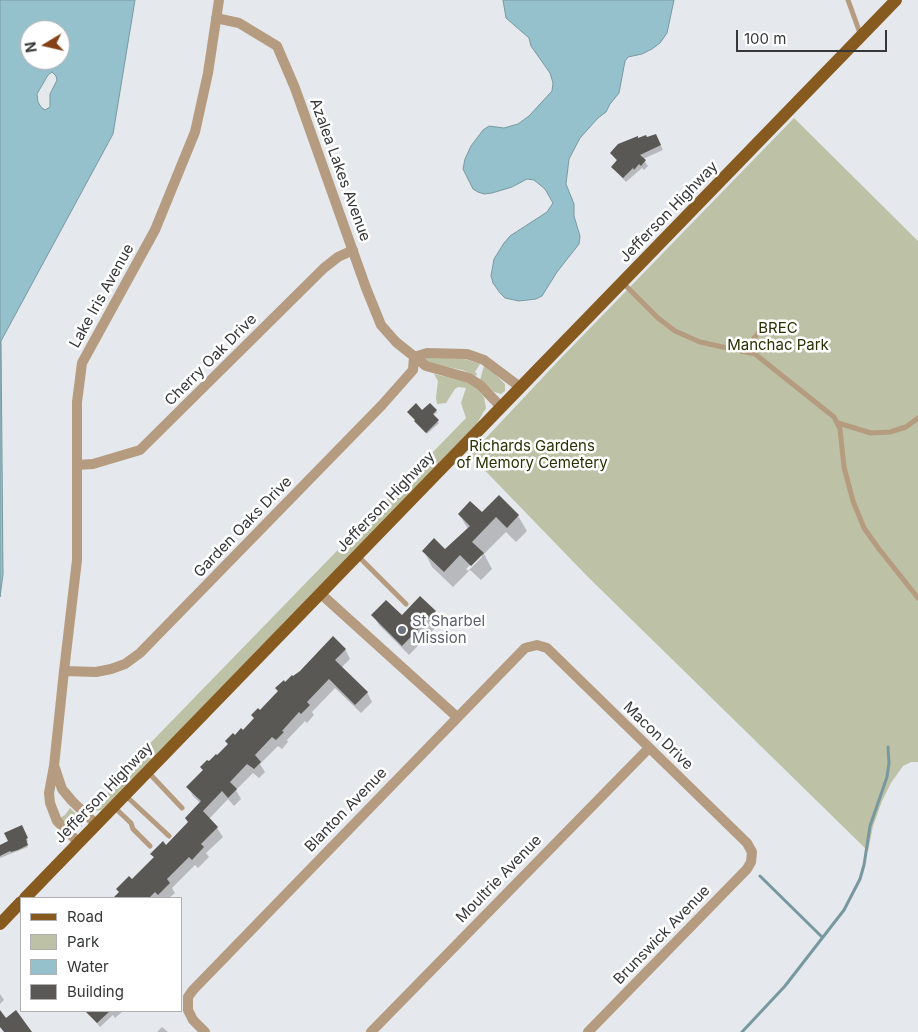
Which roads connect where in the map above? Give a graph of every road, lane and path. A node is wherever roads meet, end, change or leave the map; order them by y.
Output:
1 (219, 0) edge
2 (848, 0) edge
3 (896, 0) edge
4 (216, 18) junction
5 (861, 37) junction
6 (353, 250) junction
7 (622, 283) junction
8 (760, 331) dead end
9 (743, 351) junction
10 (414, 357) junction
11 (520, 388) junction
12 (501, 407) junction
13 (918, 418) edge
14 (838, 423) junction
15 (77, 465) junction
16 (358, 555) junction
17 (321, 594) junction
18 (918, 598) edge
19 (406, 604) dead end
20 (536, 645) joint
21 (64, 670) junction
22 (457, 717) junction
23 (649, 748) junction
24 (54, 766) junction
25 (148, 771) junction
26 (124, 795) junction
27 (113, 806) junction
28 (182, 808) dead end
29 (97, 824) junction
30 (169, 836) dead end
31 (78, 843) junction
32 (150, 846) dead end
33 (752, 855) joint
34 (26, 897) edge
35 (20, 903) edge
36 (0, 924) edge
37 (205, 1032) edge
38 (371, 1032) edge
39 (588, 1032) edge

1 - 4 street, Lake Iris Avenue
2 - 5 lane
3 - 5 main road, Jefferson Highway
4 - 6 street, Azalea Lakes Avenue
4 - 15 street, Lake Iris Avenue
5 - 7 main road, Jefferson Highway
6 - 10 street, Azalea Lakes Avenue
6 - 15 street, Cherry Oak Drive
7 - 9 lane
7 - 11 main road, Jefferson Highway
8 - 9 lane
9 - 14 lane
10 - 11 street
10 - 12 street, Azalea Lakes Avenue
10 - 21 street, Garden Oaks Drive
11 - 12 main road, Jefferson Highway
12 - 16 main road, Jefferson Highway
13 - 14 lane
14 - 18 lane
15 - 21 street, Lake Iris Avenue
16 - 17 main road, Jefferson Highway
16 - 19 lane
17 - 22 street
17 - 25 main road, Jefferson Highway
20 - 22 street, Blanton Avenue
20 - 23 street, Macon Drive
21 - 24 street, Lake Iris Avenue
22 - 37 street, Blanton Avenue
23 - 33 street, Macon Drive
23 - 38 street, Moultrie Avenue
24 - 29 street, Lake Iris Avenue
24 - 31 street, Lake Iris Avenue
25 - 26 main road, Jefferson Highway
25 - 28 lane
26 - 27 main road, Jefferson Highway
26 - 30 lane
27 - 29 main road, Jefferson Highway
27 - 32 lane
29 - 31 main road, Jefferson Highway
31 - 34 main road, Jefferson Highway
33 - 39 street, Brunswick Avenue
35 - 36 main road

